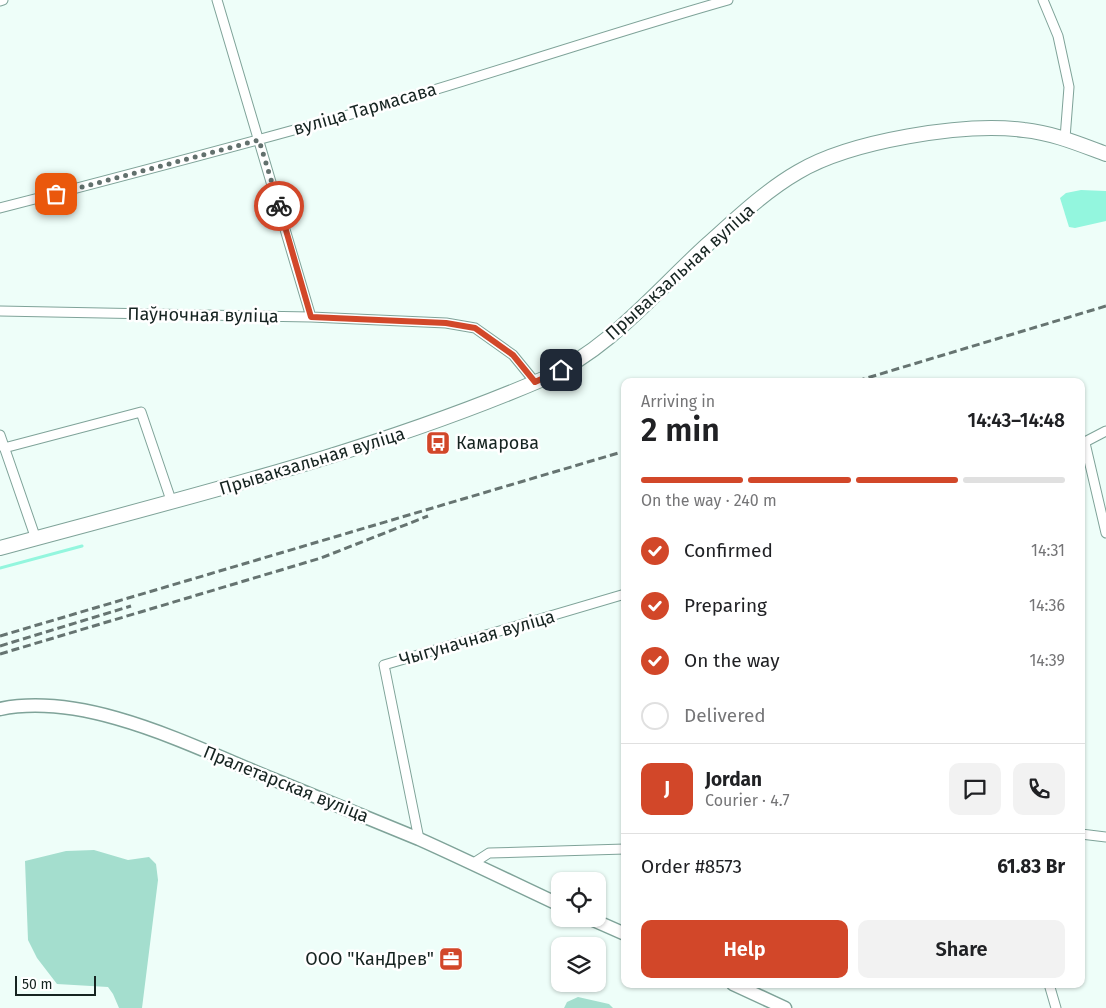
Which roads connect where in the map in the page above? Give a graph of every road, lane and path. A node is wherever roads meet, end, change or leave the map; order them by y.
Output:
1 (218, 0) edge
2 (728, 0) edge
3 (1044, 0) edge
4 (1065, 138) junction
5 (259, 140) junction
6 (1106, 154) edge
7 (0, 208) edge
8 (0, 311) edge
9 (311, 317) junction
10 (535, 382) junction
11 (1106, 431) edge
12 (0, 435) edge
13 (1085, 442) edge
14 (4, 448) junction
15 (1085, 451) edge
16 (172, 503) junction
17 (1106, 533) edge
18 (36, 539) junction
19 (0, 548) edge
20 (621, 595) edge
21 (0, 709) edge
22 (1085, 834) edge
23 (1106, 836) edge
24 (419, 840) junction
25 (621, 849) edge
26 (472, 864) junction
27 (551, 900) edge
28 (606, 926) edge
29 (621, 932) edge
30 (742, 988) edge
31 (1050, 988) edge
32 (785, 1008) edge
33 (1056, 1008) edge

1 - 5 street
2 - 5 street, вуліца Тармасава
3 - 4 street
4 - 6 main road, Прывакзальная вуліца
4 - 10 main road, Прывакзальная вуліца
5 - 7 street, вуліца Тармасава
5 - 9 street
8 - 9 street, Паўночная вуліца
9 - 10 street, Паўночная вуліца
10 - 16 main road, Прывакзальная вуліца
11 - 13 street
12 - 14 street
14 - 16 street
14 - 18 street
15 - 17 street
16 - 18 main road, Прывакзальная вуліца
18 - 19 main road, Прывакзальная вуліца
20 - 24 street, Чыгуначная вуліца
21 - 24 main road, Пралетарская вуліца
22 - 23 street
24 - 26 main road, Пралетарская вуліца
25 - 26 street
26 - 27 main road, Пралетарская вуліца
28 - 29 main road
30 - 32 main road
31 - 33 street

